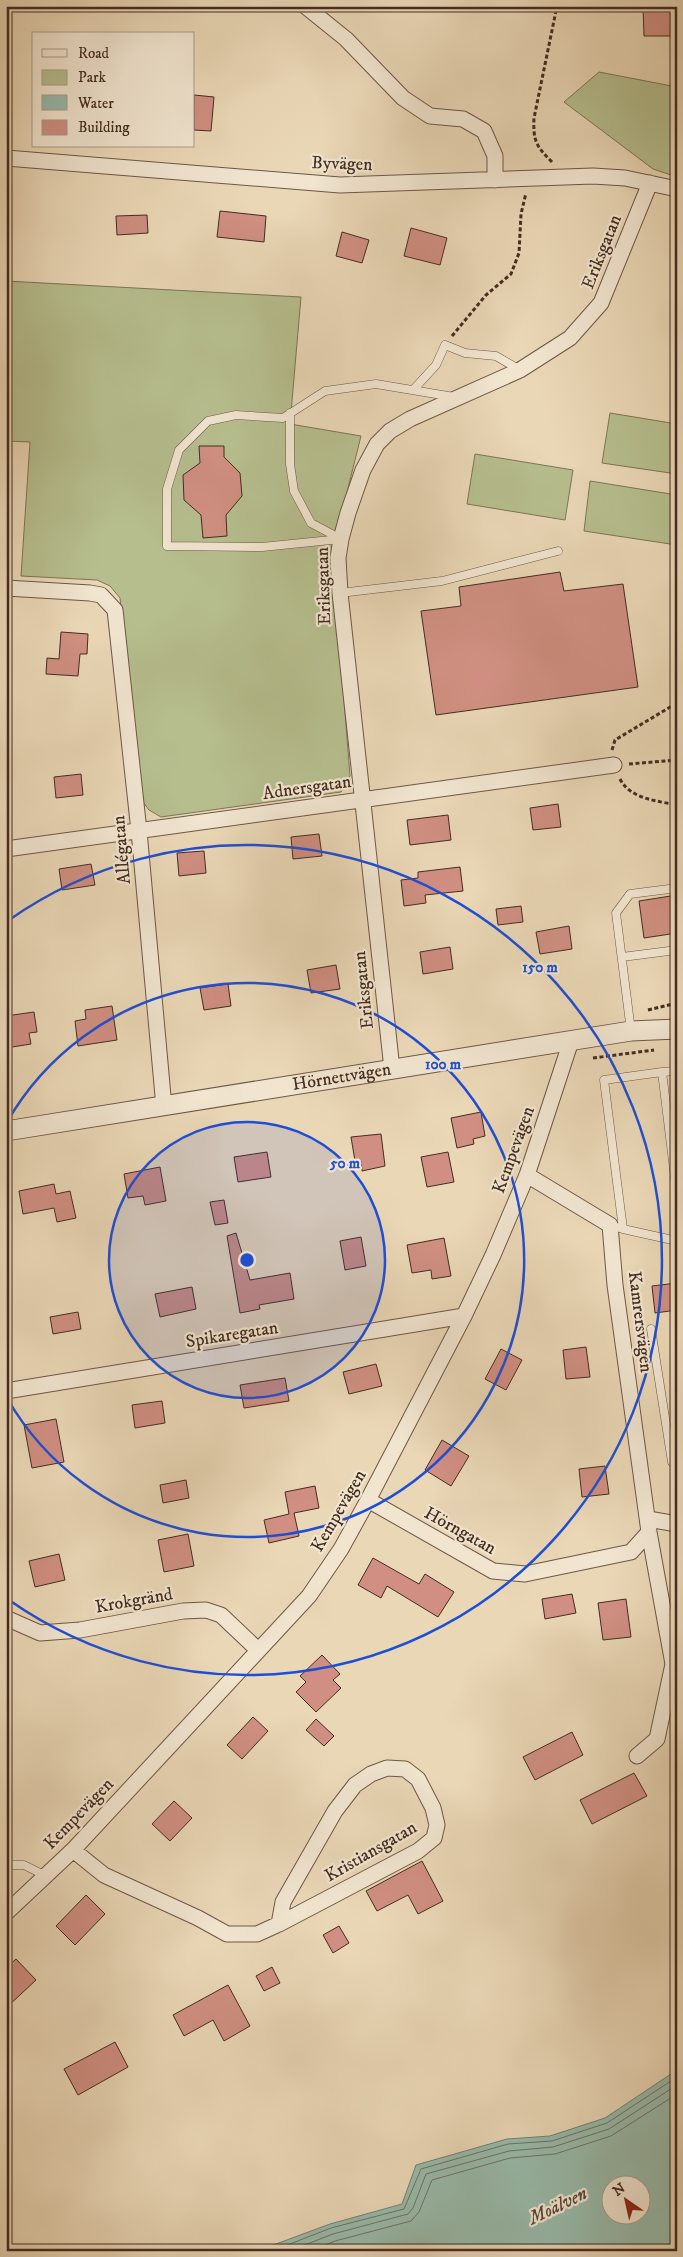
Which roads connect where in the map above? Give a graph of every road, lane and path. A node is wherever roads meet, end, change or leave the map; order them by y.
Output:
1 (305, 6) edge
2 (557, 6) edge
3 (6, 158) edge
4 (566, 176) junction
5 (530, 178) junction
6 (495, 180) junction
7 (650, 183) junction
8 (677, 190) edge
9 (445, 345) junction
10 (520, 370) junction
11 (413, 390) junction
12 (459, 398) junction
13 (290, 413) junction
14 (341, 539) junction
15 (558, 550) dead end
16 (6, 588) edge
17 (340, 593) junction
18 (677, 703) edge
19 (677, 760) edge
20 (614, 765) junction
21 (362, 798) junction
22 (677, 805) edge
23 (139, 831) junction
24 (6, 849) edge
25 (677, 888) edge
26 (677, 950) edge
27 (622, 957) junction
28 (677, 1015) edge
29 (677, 1029) edge
30 (631, 1031) junction
31 (571, 1041) junction
32 (658, 1050) dead end
33 (564, 1061) junction
34 (392, 1069) junction
35 (677, 1071) edge
36 (662, 1072) junction
37 (164, 1107) junction
38 (6, 1132) edge
39 (527, 1175) junction
40 (677, 1194) edge
41 (617, 1227) junction
42 (677, 1241) edge
43 (464, 1316) junction
44 (652, 1328) dead end
45 (6, 1391) edge
46 (677, 1462) edge
47 (368, 1500) junction
48 (677, 1524) edge
49 (649, 1526) junction
50 (6, 1618) edge
51 (258, 1650) junction
52 (637, 1756) dead end
53 (74, 1850) junction
54 (6, 1865) edge
55 (46, 1876) junction
56 (6, 1913) edge
57 (279, 1924) junction

1 - 6 street
2 - 4 path
3 - 6 street, Byvägen
4 - 5 street, Byvägen
4 - 7 street, Byvägen
5 - 6 street, Byvägen
5 - 9 path
7 - 8 street, Byvägen
7 - 10 street, Eriksgatan
9 - 10 lane
9 - 11 lane
10 - 12 street, Eriksgatan
11 - 12 lane
11 - 13 lane
12 - 14 street, Eriksgatan
13 - 14 lane
13 - 14 lane
14 - 17 street, Eriksgatan
15 - 17 lane
16 - 23 street, Allégatan
17 - 21 street, Eriksgatan
18 - 20 path
19 - 20 path
20 - 21 street, Adnersgatan
20 - 22 path
21 - 23 street, Adnersgatan
21 - 34 street, Eriksgatan
23 - 24 street, Adnersgatan
23 - 37 street, Allégatan
25 - 27 lane
26 - 27 lane
27 - 30 lane
28 - 30 street
29 - 30 street, Hörnettvägen
30 - 31 street, Hörnettvägen
31 - 33 street, Kempevägen
31 - 34 street, Hörnettvägen
32 - 33 path
33 - 39 street, Kempevägen
34 - 37 street, Hörnettvägen
35 - 36 lane
36 - 40 lane
36 - 41 lane
37 - 38 street, Hörnettvägen
39 - 41 street
39 - 43 street, Kempevägen
41 - 42 lane
41 - 49 street, Kamrersvägen
43 - 45 street, Spikaregatan
43 - 47 street, Kempevägen
44 - 46 lane
47 - 49 street, Hörngatan
47 - 51 street, Kempevägen
48 - 49 street
49 - 52 street, Kamrersvägen
50 - 51 street, Krokgränd
51 - 53 street, Kempevägen
53 - 55 street, Kempevägen
53 - 57 street, Kristiansgatan
54 - 55 lane
55 - 56 street, Kempevägen
57 - 57 street, Kristiansgatan

